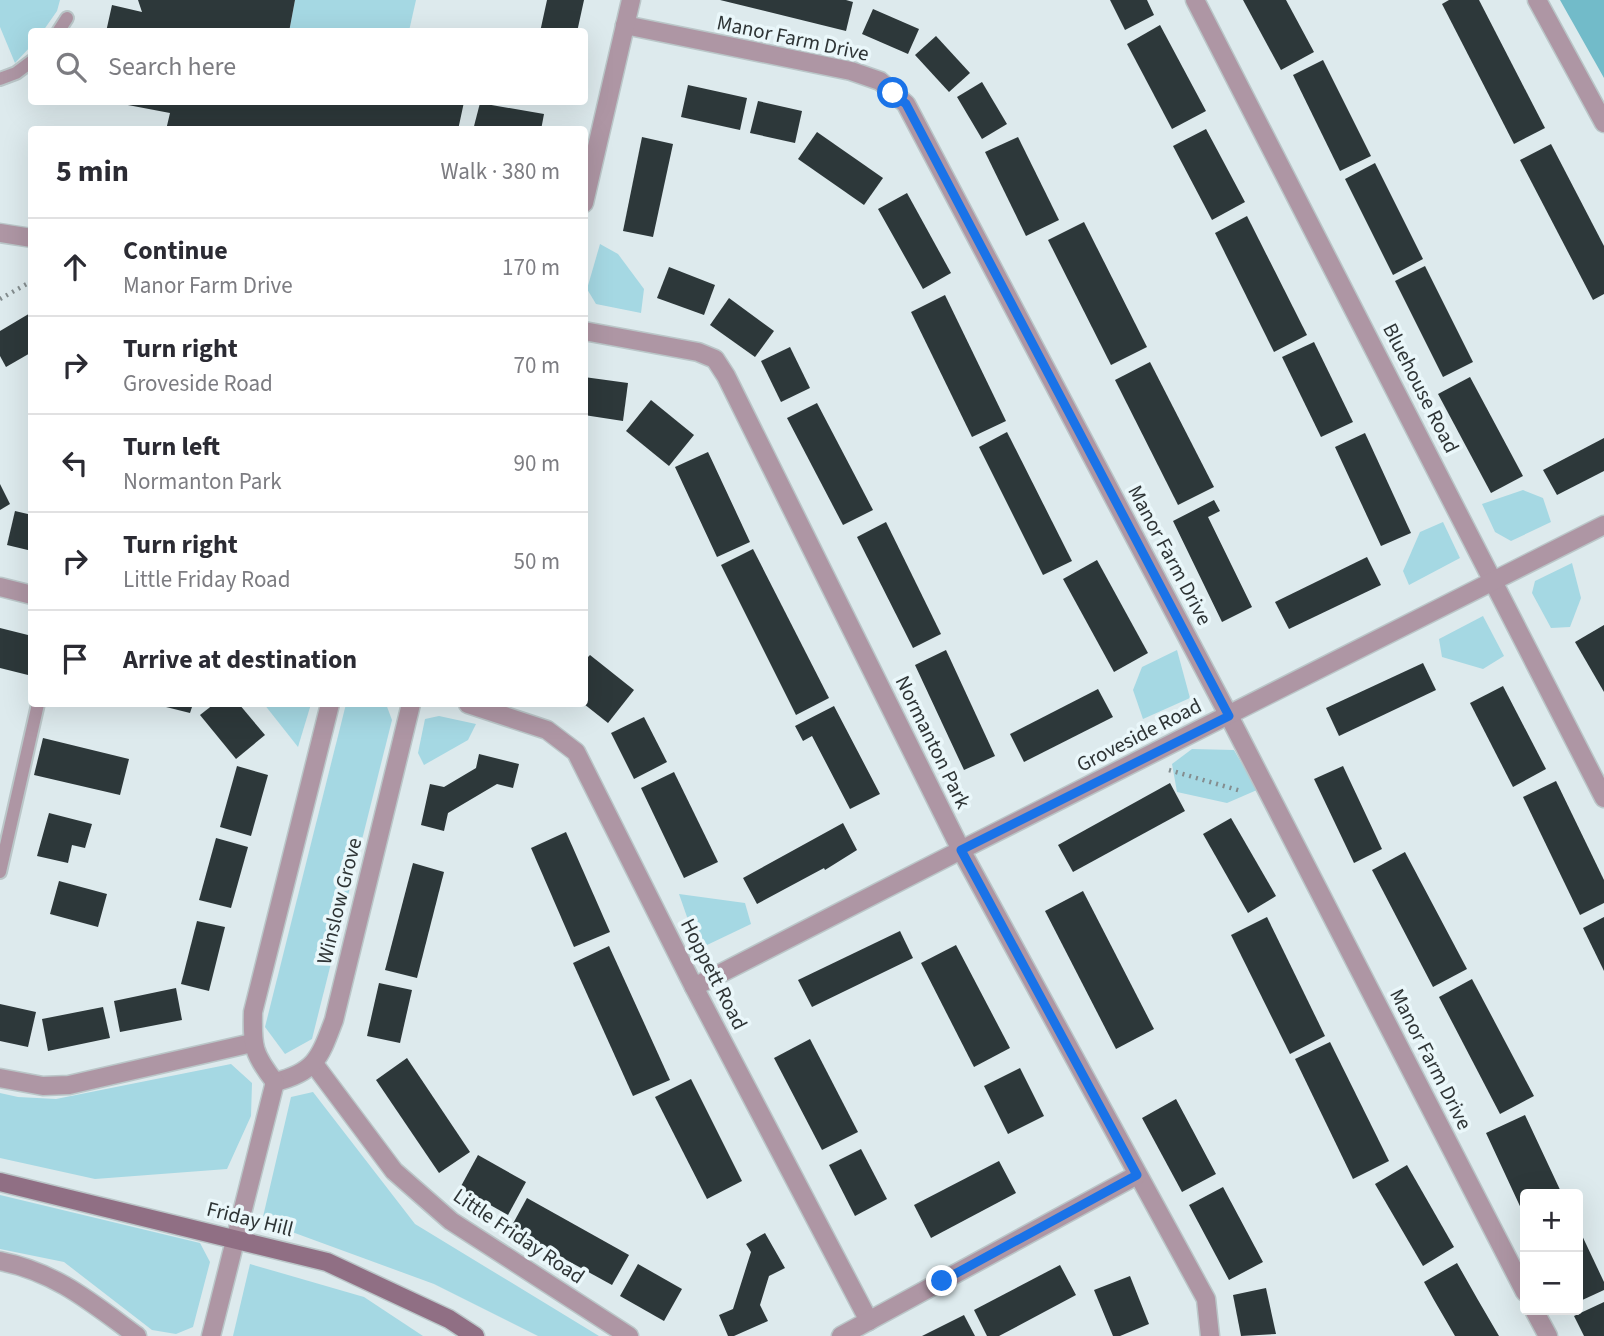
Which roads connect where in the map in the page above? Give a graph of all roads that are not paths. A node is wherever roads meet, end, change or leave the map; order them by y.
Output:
1 (631, 0) edge
2 (1195, 0) edge
3 (1537, 0) edge
4 (67, 18) dead end
5 (625, 25) junction
6 (61, 28) edge
7 (28, 64) edge
8 (0, 79) edge
9 (1604, 123) edge
10 (588, 186) edge
11 (0, 233) edge
12 (28, 237) edge
13 (588, 332) edge
14 (1604, 525) edge
15 (1494, 580) junction
16 (0, 587) edge
17 (28, 594) edge
18 (37, 707) edge
19 (329, 707) edge
20 (410, 707) edge
21 (477, 707) edge
22 (1229, 716) junction
23 (1604, 798) edge
24 (961, 850) junction
25 (0, 872) edge
26 (694, 987) junction
27 (252, 1044) junction
28 (314, 1064) junction
29 (0, 1078) edge
30 (275, 1082) junction
31 (1137, 1175) junction
32 (0, 1182) edge
33 (235, 1238) junction
34 (0, 1261) edge
35 (1520, 1282) edge
36 (1537, 1315) edge
37 (869, 1321) junction
38 (137, 1336) edge
39 (211, 1336) edge
40 (475, 1336) edge
41 (629, 1336) edge
42 (841, 1336) edge
43 (1210, 1336) edge
44 (1548, 1336) edge

1 - 5 street
2 - 15 street, Bluehouse Road
3 - 9 street
4 - 6 lane
5 - 10 street
5 - 22 street, Manor Farm Drive
7 - 8 lane
11 - 12 street
13 - 24 street, Normanton Park
14 - 15 street, Groveside Road
15 - 22 street, Groveside Road
15 - 23 street, Bluehouse Road
16 - 17 street
18 - 25 lane
19 - 27 street
20 - 28 street, Winslow Grove
21 - 26 street, Hoppett Road
22 - 24 street, Groveside Road
22 - 35 street, Manor Farm Drive
24 - 26 street, Groveside Road
24 - 31 street, Normanton Park
26 - 37 street, Hoppett Road
27 - 29 street
27 - 30 street
28 - 30 street
28 - 41 street, Little Friday Road
30 - 33 street
31 - 37 street
31 - 43 street, Normanton Park
32 - 33 main road, Friday Hill
33 - 39 street
33 - 40 main road, Friday Hill
34 - 38 street
36 - 44 street
37 - 42 street

